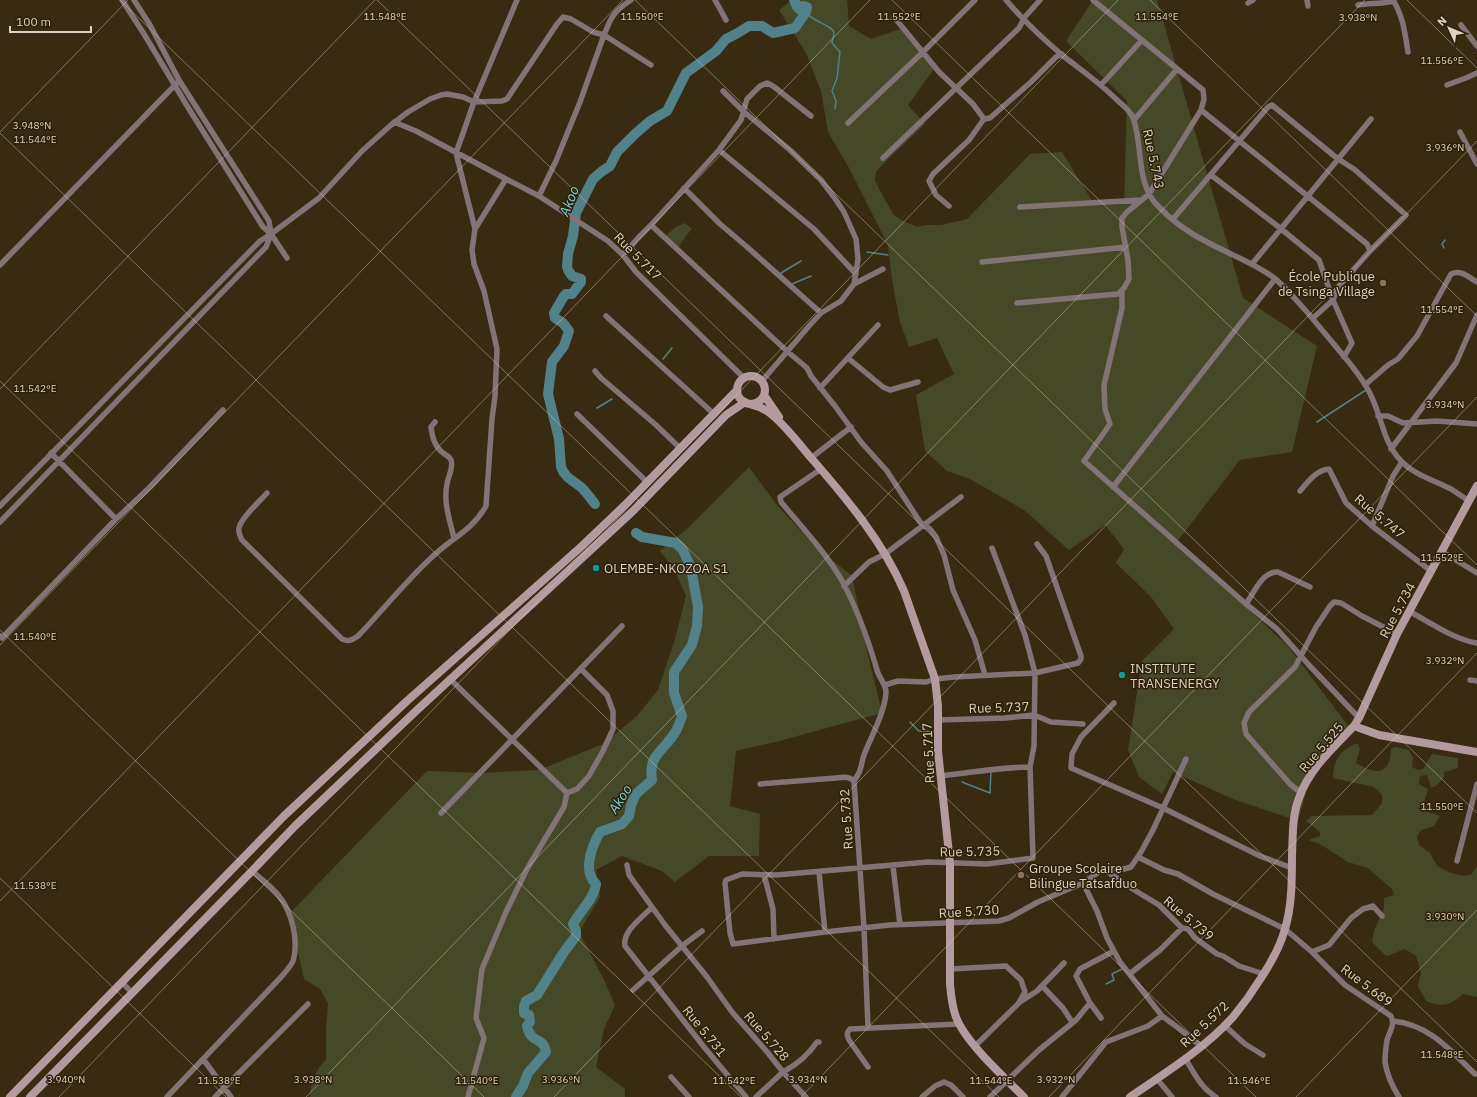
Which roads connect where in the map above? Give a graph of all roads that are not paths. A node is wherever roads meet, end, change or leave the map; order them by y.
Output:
1 (122, 0) edge
2 (134, 0) edge
3 (517, 0) edge
4 (631, 0) edge
5 (715, 0) edge
6 (975, 0) edge
7 (1006, 0) edge
8 (1040, 0) edge
9 (1093, 0) edge
10 (1393, 0) edge
11 (1358, 5) dead end
12 (894, 17) dead end
13 (1024, 18) junction
14 (726, 20) dead end
15 (1461, 25) dead end
16 (604, 36) junction
17 (1142, 40) junction
18 (1477, 46) edge
19 (923, 52) junction
20 (1408, 52) dead end
21 (1062, 54) junction
22 (651, 65) dead end
23 (1177, 69) junction
24 (1477, 73) edge
25 (179, 80) junction
26 (175, 85) junction
27 (1102, 85) junction
28 (1446, 85) dead end
29 (957, 88) junction
30 (723, 91) dead end
31 (474, 102) junction
32 (1201, 110) junction
33 (743, 111) junction
34 (811, 116) dead end
35 (984, 119) junction
36 (1371, 119) dead end
37 (1134, 120) junction
38 (394, 122) junction
39 (848, 122) dead end
40 (1460, 132) dead end
41 (1240, 140) junction
42 (719, 150) junction
43 (456, 153) junction
44 (883, 158) dead end
45 (1338, 159) junction
46 (1477, 164) edge
47 (1211, 175) junction
48 (506, 179) junction
49 (684, 188) junction
50 (1149, 194) junction
51 (1308, 195) junction
52 (539, 196) junction
53 (1141, 200) junction
54 (949, 206) dead end
55 (1020, 207) dead end
56 (1173, 219) junction
57 (651, 225) junction
58 (1280, 228) junction
59 (475, 229) junction
60 (271, 234) junction
61 (1126, 247) junction
62 (1370, 251) junction
63 (623, 255) junction
64 (287, 258) dead end
65 (982, 262) dead end
66 (1252, 264) junction
67 (0, 265) edge
68 (883, 269) dead end
69 (856, 274) junction
70 (1275, 279) junction
71 (1477, 282) edge
72 (854, 284) junction
73 (1122, 290) junction
74 (1332, 300) junction
75 (1017, 303) dead end
76 (821, 314) junction
77 (1477, 315) edge
78 (606, 316) dead end
79 (1313, 318) junction
80 (878, 325) dead end
81 (788, 352) junction
82 (1344, 357) junction
83 (848, 358) junction
84 (595, 371) dead end
85 (744, 378) junction
86 (762, 381) junction
87 (918, 382) dead end
88 (1365, 385) junction
89 (820, 388) junction
90 (737, 390) junction
91 (764, 395) junction
92 (747, 403) junction
93 (223, 410) dead end
94 (577, 414) dead end
95 (714, 414) junction
96 (1378, 416) junction
97 (435, 422) dead end
98 (1411, 422) junction
99 (1477, 424) edge
100 (785, 426) junction
101 (851, 427) junction
102 (681, 449) junction
103 (1391, 449) junction
104 (51, 453) junction
105 (811, 458) junction
106 (58, 461) junction
107 (1402, 462) junction
108 (821, 469) junction
109 (647, 482) junction
110 (1477, 486) edge
111 (1113, 487) junction
112 (1300, 491) dead end
113 (267, 493) dead end
114 (961, 497) dead end
115 (1469, 501) junction
116 (0, 506) edge
117 (116, 519) junction
118 (0, 522) edge
119 (923, 524) junction
120 (1372, 526) junction
121 (454, 538) junction
122 (1037, 544) dead end
123 (992, 548) dead end
124 (1441, 551) junction
125 (885, 554) junction
126 (1431, 571) junction
127 (1477, 573) edge
128 (844, 586) junction
129 (1310, 587) dead end
130 (1246, 604) junction
131 (1409, 611) junction
132 (622, 626) dead end
133 (1397, 634) junction
134 (0, 636) edge
135 (1477, 643) edge
136 (1300, 655) junction
137 (581, 669) junction
138 (1035, 673) junction
139 (985, 675) junction
140 (450, 679) junction
141 (935, 679) junction
142 (1470, 680) dead end
143 (1477, 681) edge
144 (885, 685) junction
145 (1114, 703) dead end
146 (1034, 715) junction
147 (1359, 718) junction
148 (938, 720) junction
149 (1083, 724) dead end
150 (1354, 726) junction
151 (511, 740) junction
152 (1477, 752) edge
153 (1186, 759) dead end
154 (1030, 767) junction
155 (940, 776) junction
156 (854, 781) junction
157 (760, 784) dead end
158 (1477, 784) edge
159 (567, 793) junction
160 (1301, 793) junction
161 (1163, 808) junction
162 (441, 814) dead end
163 (1138, 857) junction
164 (1457, 861) dead end
165 (950, 863) junction
166 (627, 865) dead end
167 (893, 866) junction
168 (1292, 868) junction
169 (860, 869) junction
170 (1105, 870) junction
171 (252, 871) junction
172 (819, 872) junction
173 (764, 875) junction
174 (726, 880) joint
175 (1083, 882) junction
176 (652, 907) junction
177 (1382, 916) dead end
178 (950, 923) junction
179 (900, 925) junction
180 (864, 928) junction
181 (1182, 928) junction
182 (1285, 929) junction
183 (702, 931) dead end
184 (825, 932) junction
185 (774, 939) junction
186 (682, 946) junction
187 (1114, 951) junction
188 (1276, 952) joint
189 (1312, 952) junction
190 (1064, 963) dead end
191 (950, 968) junction
192 (1264, 974) junction
193 (1130, 975) junction
194 (648, 977) junction
195 (122, 982) junction
196 (1042, 986) junction
197 (633, 990) dead end
198 (132, 993) junction
199 (1090, 1003) junction
200 (308, 1004) dead end
201 (1018, 1004) junction
202 (1162, 1016) junction
203 (1101, 1018) dead end
204 (1393, 1021) junction
205 (1072, 1022) junction
206 (959, 1024) junction
207 (1224, 1025) junction
208 (868, 1027) junction
209 (819, 1042) dead end
210 (975, 1046) junction
211 (1201, 1046) junction
212 (1263, 1056) dead end
213 (1185, 1058) junction
214 (203, 1059) junction
215 (868, 1067) dead end
216 (783, 1072) junction
217 (1475, 1074) dead end
218 (671, 1077) dead end
219 (1157, 1079) junction
220 (1007, 1080) junction
221 (225, 1088) junction
222 (10, 1097) edge
223 (30, 1097) edge
224 (167, 1097) edge
225 (216, 1097) edge
226 (231, 1097) edge
227 (468, 1097) edge
228 (689, 1097) edge
229 (746, 1097) edge
230 (756, 1097) edge
231 (806, 1097) edge
232 (922, 1097) edge
233 (963, 1097) edge
234 (990, 1097) edge
235 (1024, 1097) edge
236 (1062, 1097) edge
237 (1130, 1097) edge
238 (1172, 1097) edge
239 (1216, 1097) edge
240 (1399, 1097) edge

1 - 26 street
2 - 25 street
3 - 31 street
4 - 16 street
5 - 14 street
6 - 19 street
7 - 13 street, Rue 5.743
8 - 13 street
9 - 17 street
10 - 11 street
10 - 20 street
12 - 19 street
13 - 21 street, Rue 5.743
13 - 29 street
15 - 18 street
16 - 22 street
16 - 31 street
16 - 52 street
17 - 23 street
17 - 27 street
19 - 29 street
19 - 39 street
21 - 27 street, Rue 5.743
21 - 35 street
23 - 32 street
23 - 37 street
24 - 28 street
25 - 26 street
25 - 60 street
26 - 60 street
26 - 67 street
27 - 37 street, Rue 5.743
29 - 35 street
29 - 44 street
30 - 33 street
31 - 38 street
31 - 43 street
32 - 41 street
32 - 50 street
33 - 34 street
33 - 42 street
33 - 69 street
35 - 54 street
36 - 45 street
37 - 50 street, Rue 5.743
38 - 43 street, Rue 5.717
38 - 60 street
40 - 46 street
41 - 45 street
41 - 47 street
41 - 51 street
42 - 49 street
42 - 69 street
43 - 48 street, Rue 5.717
43 - 59 street
45 - 51 street
45 - 62 street
47 - 56 street
47 - 58 street
48 - 52 street, Rue 5.717
48 - 59 street
49 - 57 street
49 - 76 street
50 - 53 street
50 - 56 street, Rue 5.743
51 - 58 street
51 - 62 street
52 - 63 street, Rue 5.717
53 - 55 street
53 - 61 street
56 - 66 street, Rue 5.743
57 - 63 street
57 - 81 street
58 - 66 street
58 - 74 street
59 - 121 street
60 - 64 street
60 - 104 street
60 - 106 street
61 - 65 street
61 - 73 street
62 - 74 street
63 - 85 street, Rue 5.717
66 - 70 street, Rue 5.743
68 - 72 street
69 - 72 street
70 - 79 street, Rue 5.743
70 - 111 street
71 - 88 street
72 - 76 street
73 - 75 street
73 - 111 street
74 - 79 street
74 - 82 street
76 - 81 street
77 - 98 street
78 - 95 street
79 - 82 street, Rue 5.743
80 - 83 street
81 - 86 street
81 - 89 street
82 - 88 street, Rue 5.743
83 - 87 street
83 - 89 street
84 - 102 street
85 - 86 street
85 - 90 street
86 - 91 street
88 - 96 street, Rue 5.743
89 - 101 street
90 - 92 street
90 - 95 street
91 - 92 street
91 - 100 street, Rue 5.717
92 - 100 street, Rue 5.717
92 - 140 street
93 - 117 street
94 - 109 street
95 - 102 street
96 - 98 street
96 - 103 street, Rue 5.743
97 - 121 street
98 - 99 street
98 - 103 street
100 - 105 street, Rue 5.717
101 - 105 street
101 - 119 street
102 - 109 street
103 - 107 street, Rue 5.743
104 - 106 street
104 - 116 street
105 - 108 street, Rue 5.717
106 - 117 street
106 - 118 street
107 - 115 street, Rue 5.743
107 - 120 street
108 - 125 street, Rue 5.717
108 - 128 street
109 - 195 street
110 - 115 street, Rue 5.734
111 - 130 street
112 - 120 street, Rue 5.747
113 - 121 street
114 - 119 street
115 - 124 street, Rue 5.734
117 - 134 street
119 - 125 street
119 - 139 street
120 - 126 street, Rue 5.747
122 - 138 street
123 - 138 street
124 - 126 street, Rue 5.734
124 - 127 street
125 - 128 street
125 - 141 street, Rue 5.717
126 - 131 street, Rue 5.734
128 - 144 street
129 - 130 street
130 - 136 street
131 - 133 street, Rue 5.734
131 - 135 street
132 - 137 street
133 - 136 street
133 - 147 street, Rue 5.734
136 - 147 street
136 - 160 street
137 - 151 street
137 - 159 street
138 - 139 street
138 - 146 street
139 - 141 street
140 - 151 street
140 - 171 street
141 - 144 street
141 - 148 street, Rue 5.717
142 - 143 street
144 - 156 street
145 - 161 street
146 - 148 street, Rue 5.737
146 - 149 street, Rue 5.737
146 - 154 street
147 - 150 street, Rue 5.734
148 - 155 street, Rue 5.717
150 - 152 street, Rue 5.525
150 - 160 street, Rue 5.525
151 - 159 street
151 - 162 street
153 - 161 street
154 - 155 street
154 - 165 street, Rue 5.735
155 - 165 street, Rue 5.717
156 - 157 street, Rue 5.732
156 - 169 street, Rue 5.732
158 - 164 street
159 - 227 street
160 - 168 street, Rue 5.525
161 - 163 street
161 - 168 street
163 - 170 street
163 - 182 street, Rue 5.689
165 - 167 street, Rue 5.735
165 - 178 street, Rue 5.717
166 - 176 street, Rue 5.728
167 - 169 street, Rue 5.735
167 - 179 street
168 - 182 street, Rue 5.525
169 - 172 street, Rue 5.735
169 - 180 street, Rue 5.732
170 - 175 street, Rue 5.730
170 - 181 street, Rue 5.739
171 - 198 street
171 - 214 street
172 - 173 street, Rue 5.735
172 - 184 street
173 - 174 street, Rue 5.735
173 - 185 street
174 - 185 street, Rue 5.730
175 - 178 street, Rue 5.730
175 - 187 street
176 - 186 street, Rue 5.728
176 - 194 street, Rue 5.731
177 - 189 street
178 - 179 street, Rue 5.730
178 - 191 street, Rue 5.717
179 - 180 street, Rue 5.730
180 - 184 street, Rue 5.730
180 - 208 street, Rue 5.732
181 - 192 street, Rue 5.739
181 - 193 street
182 - 188 street, Rue 5.525
182 - 189 street, Rue 5.689
183 - 186 street
184 - 185 street, Rue 5.730
186 - 194 street
186 - 216 street, Rue 5.728
187 - 193 street
187 - 199 street
188 - 192 street, Rue 5.572
189 - 204 street, Rue 5.689
190 - 196 street
191 - 201 street
191 - 206 street, Rue 5.717
192 - 207 street, Rue 5.572
193 - 202 street
194 - 197 street
194 - 229 street, Rue 5.731
195 - 198 street
195 - 222 street
196 - 201 street
196 - 205 street
198 - 223 street
199 - 203 street
199 - 205 street
200 - 221 street
201 - 210 street
202 - 211 street
202 - 236 street
204 - 217 street
204 - 240 street, Rue 5.689
205 - 220 street
206 - 208 street
206 - 210 street, Rue 5.717
207 - 211 street, Rue 5.572
207 - 212 street
208 - 215 street
209 - 216 street
210 - 220 street, Rue 5.717
211 - 213 street, Rue 5.572
213 - 219 street, Rue 5.572
213 - 239 street
214 - 221 street
214 - 224 street
216 - 230 street, Rue 5.728
216 - 231 street
218 - 228 street
219 - 237 street, Rue 5.572
219 - 238 street
220 - 234 street
220 - 235 street, Rue 5.717
221 - 225 street
221 - 226 street
232 - 233 street

